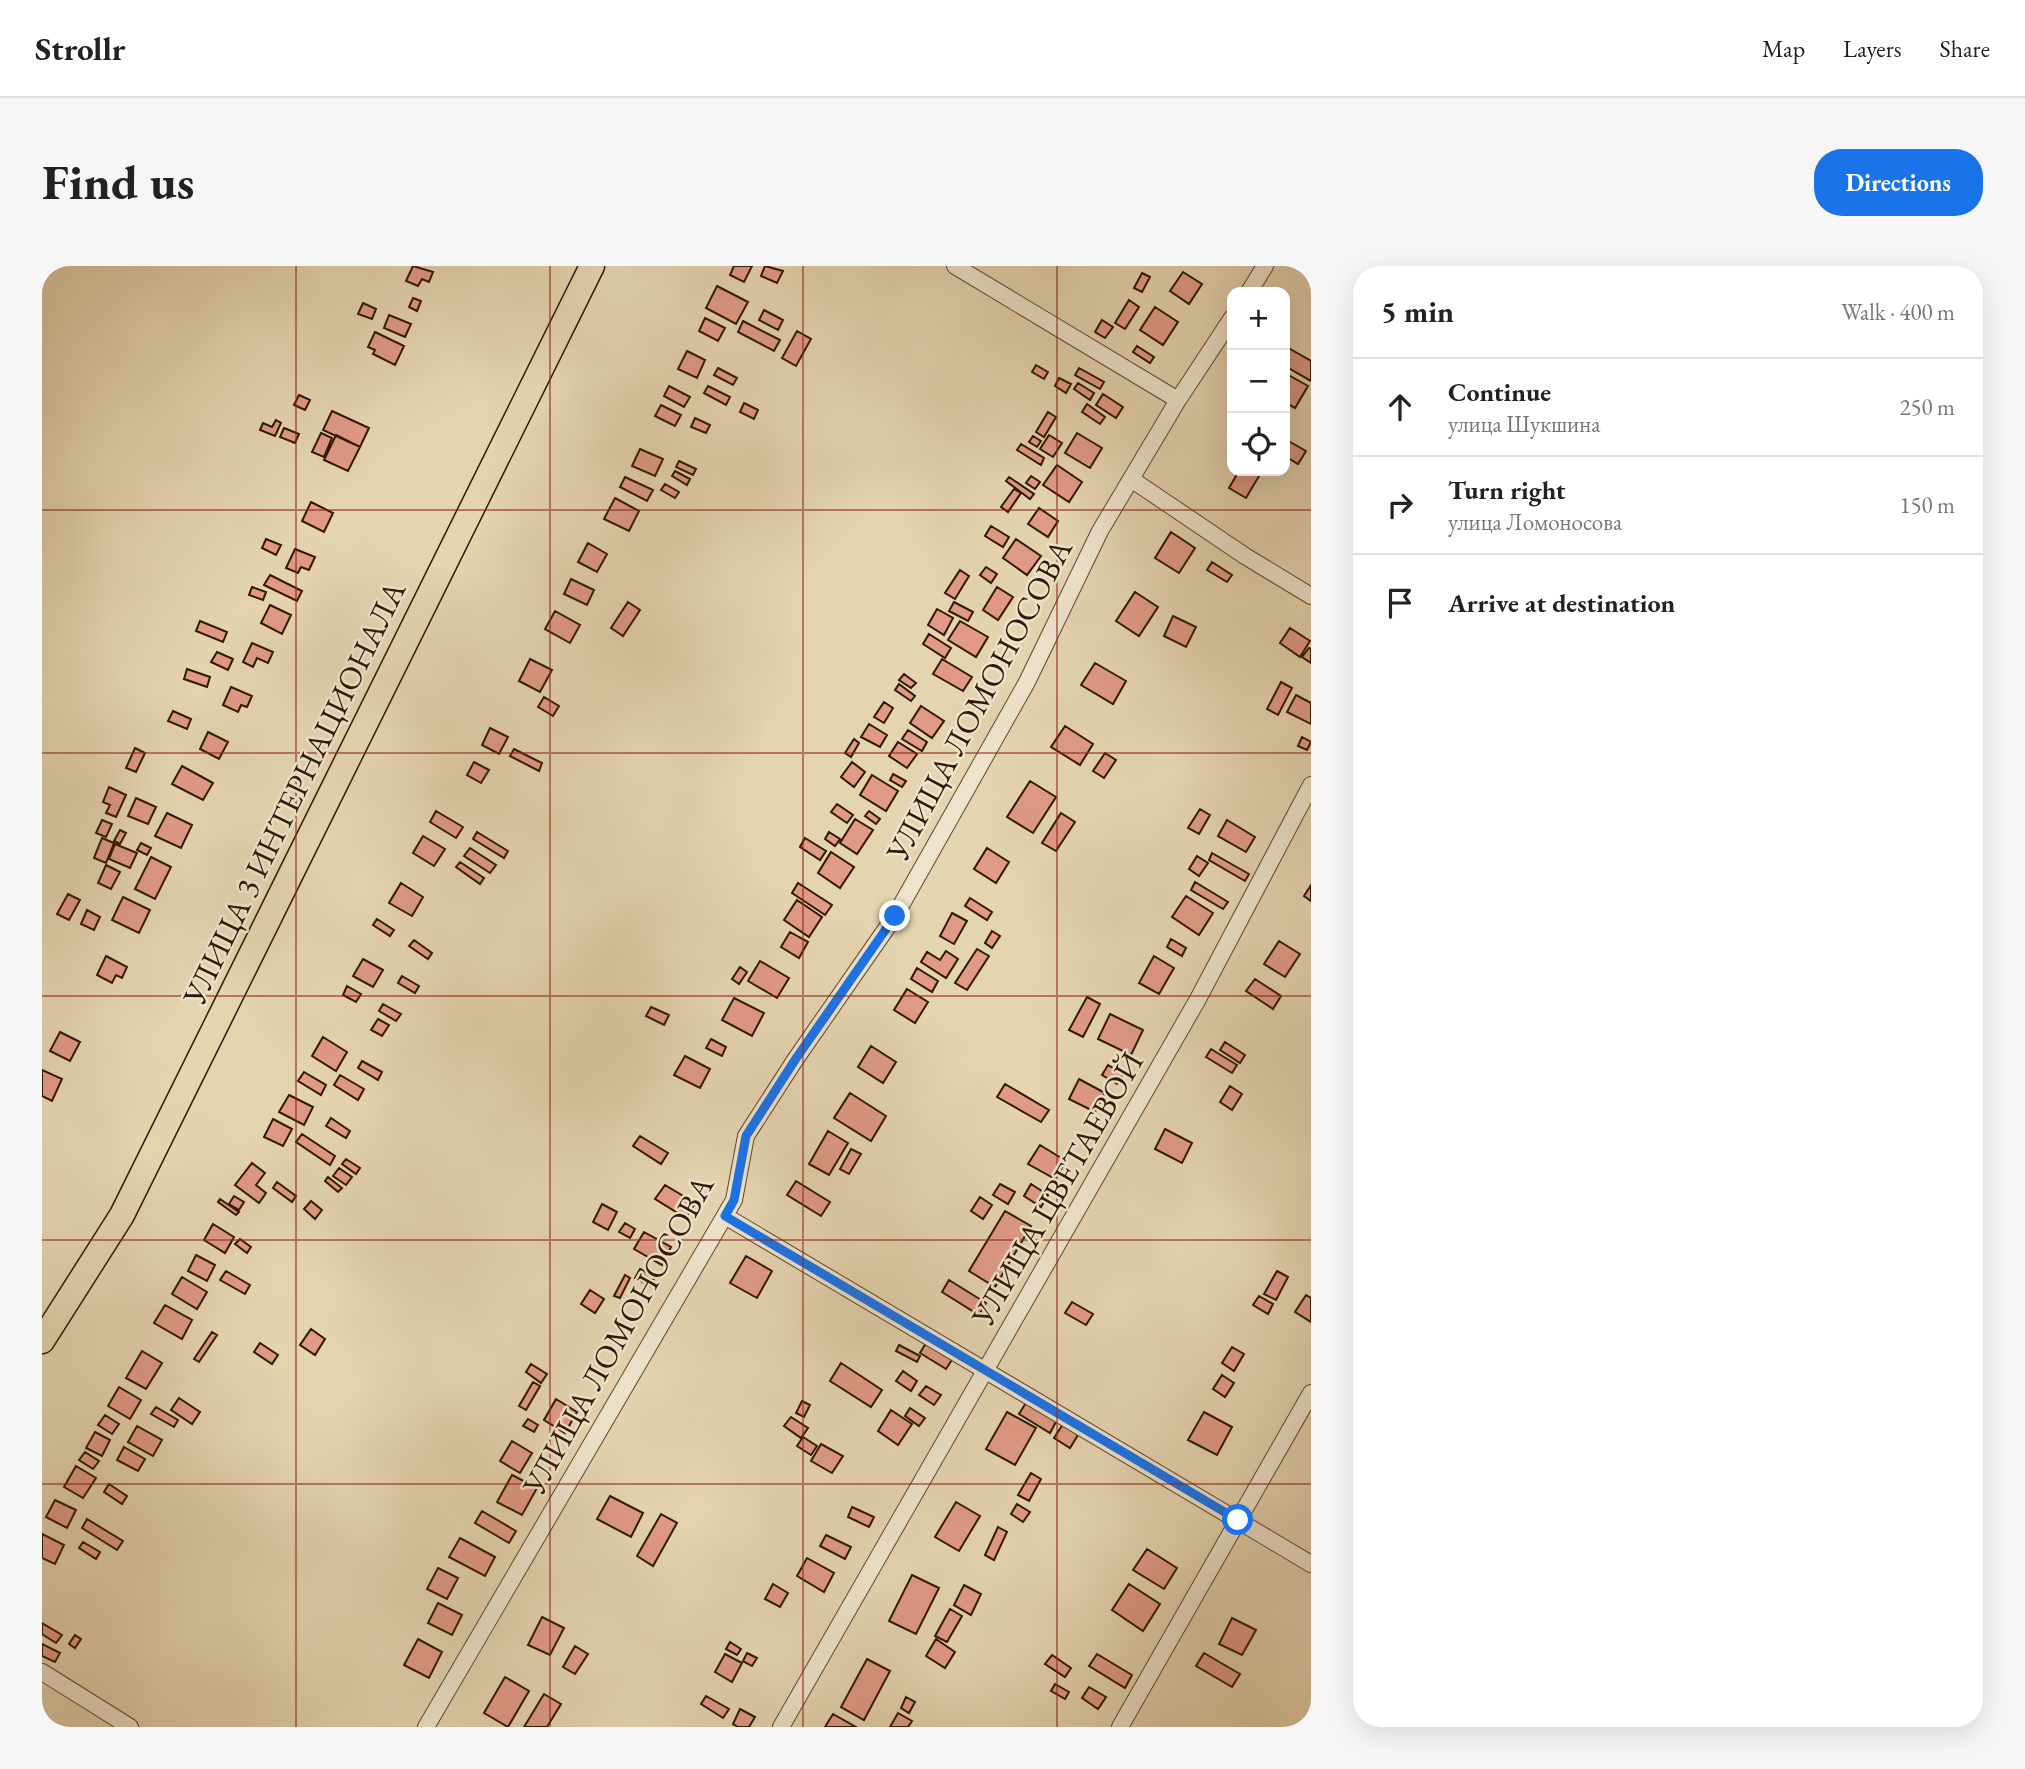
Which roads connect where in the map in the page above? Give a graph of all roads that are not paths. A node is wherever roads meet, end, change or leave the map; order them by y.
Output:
1 (592, 266) edge
2 (955, 266) edge
3 (1265, 266) edge
4 (1252, 287) edge
5 (1227, 326) edge
6 (1178, 400) junction
7 (1131, 479) junction
8 (1311, 596) edge
9 (1311, 785) edge
10 (725, 1216) junction
11 (42, 1341) edge
12 (985, 1370) junction
13 (1311, 1392) edge
14 (1238, 1520) junction
15 (1311, 1564) edge
16 (42, 1672) edge
17 (130, 1727) edge
18 (426, 1727) edge
19 (781, 1727) edge
20 (1120, 1727) edge

1 - 11 main road, УЛИЦА 3 ИНТЕРНАЦИОНАЛА
2 - 6 street
3 - 4 street
5 - 6 street, УЛИЦА ЛОМОНОСОВА
6 - 7 street, УЛИЦА ЛОМОНОСОВА
7 - 8 street
7 - 10 street, УЛИЦА ЛОМОНОСОВА
9 - 12 street, УЛИЦА ЦВЕТАЕВОЙ
10 - 12 street
10 - 18 street, УЛИЦА ЛОМОНОСОВА
12 - 14 street
12 - 19 street, УЛИЦА ЦВЕТАЕВОЙ
13 - 14 street
14 - 15 street
14 - 20 street
16 - 17 street

